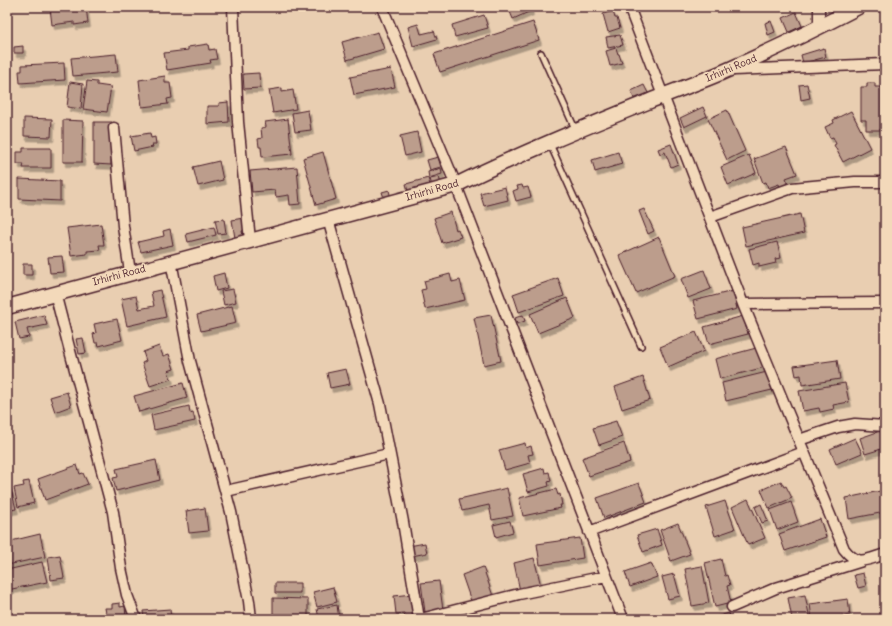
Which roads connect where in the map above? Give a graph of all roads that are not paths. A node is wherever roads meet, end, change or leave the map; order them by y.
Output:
1 (233, 7) edge
2 (382, 7) edge
3 (629, 7) edge
4 (819, 7) edge
5 (858, 7) edge
6 (819, 27) junction
7 (541, 53) dead end
8 (885, 64) edge
9 (728, 70) junction
10 (663, 96) junction
11 (114, 128) dead end
12 (576, 132) junction
13 (550, 143) junction
14 (885, 182) edge
15 (456, 184) junction
16 (710, 217) junction
17 (328, 219) junction
18 (250, 240) junction
19 (171, 261) junction
20 (130, 272) junction
21 (55, 292) junction
22 (885, 303) edge
23 (744, 304) junction
24 (7, 306) edge
25 (641, 346) dead end
26 (885, 426) edge
27 (799, 440) junction
28 (804, 452) junction
29 (389, 454) junction
30 (226, 491) junction
31 (589, 532) junction
32 (885, 554) edge
33 (862, 561) junction
34 (606, 576) junction
35 (732, 607) dead end
36 (136, 619) edge
37 (251, 619) edge
38 (420, 619) edge
39 (623, 619) edge

1 - 18 street
2 - 15 street
3 - 10 street
4 - 6 street
5 - 6 street, Irhirhi Road
6 - 9 street, Irhirhi Road
7 - 12 lane
8 - 9 street
9 - 10 street, Irhirhi Road
10 - 12 street, Irhirhi Road
10 - 16 street
11 - 20 street
12 - 13 street, Irhirhi Road
13 - 15 street, Irhirhi Road
13 - 25 lane
14 - 16 street
15 - 17 street, Irhirhi Road
15 - 31 street
16 - 23 street
17 - 18 street, Irhirhi Road
17 - 29 street
18 - 19 street, Irhirhi Road
19 - 20 street, Irhirhi Road
19 - 30 street
20 - 21 street, Irhirhi Road
21 - 24 street, Irhirhi Road
21 - 36 street
22 - 23 street
23 - 27 street
26 - 27 street
27 - 28 street
28 - 31 street
28 - 33 street
29 - 30 street
29 - 38 street
30 - 37 street
31 - 34 street
32 - 33 street
33 - 35 street
34 - 38 street
34 - 39 street

